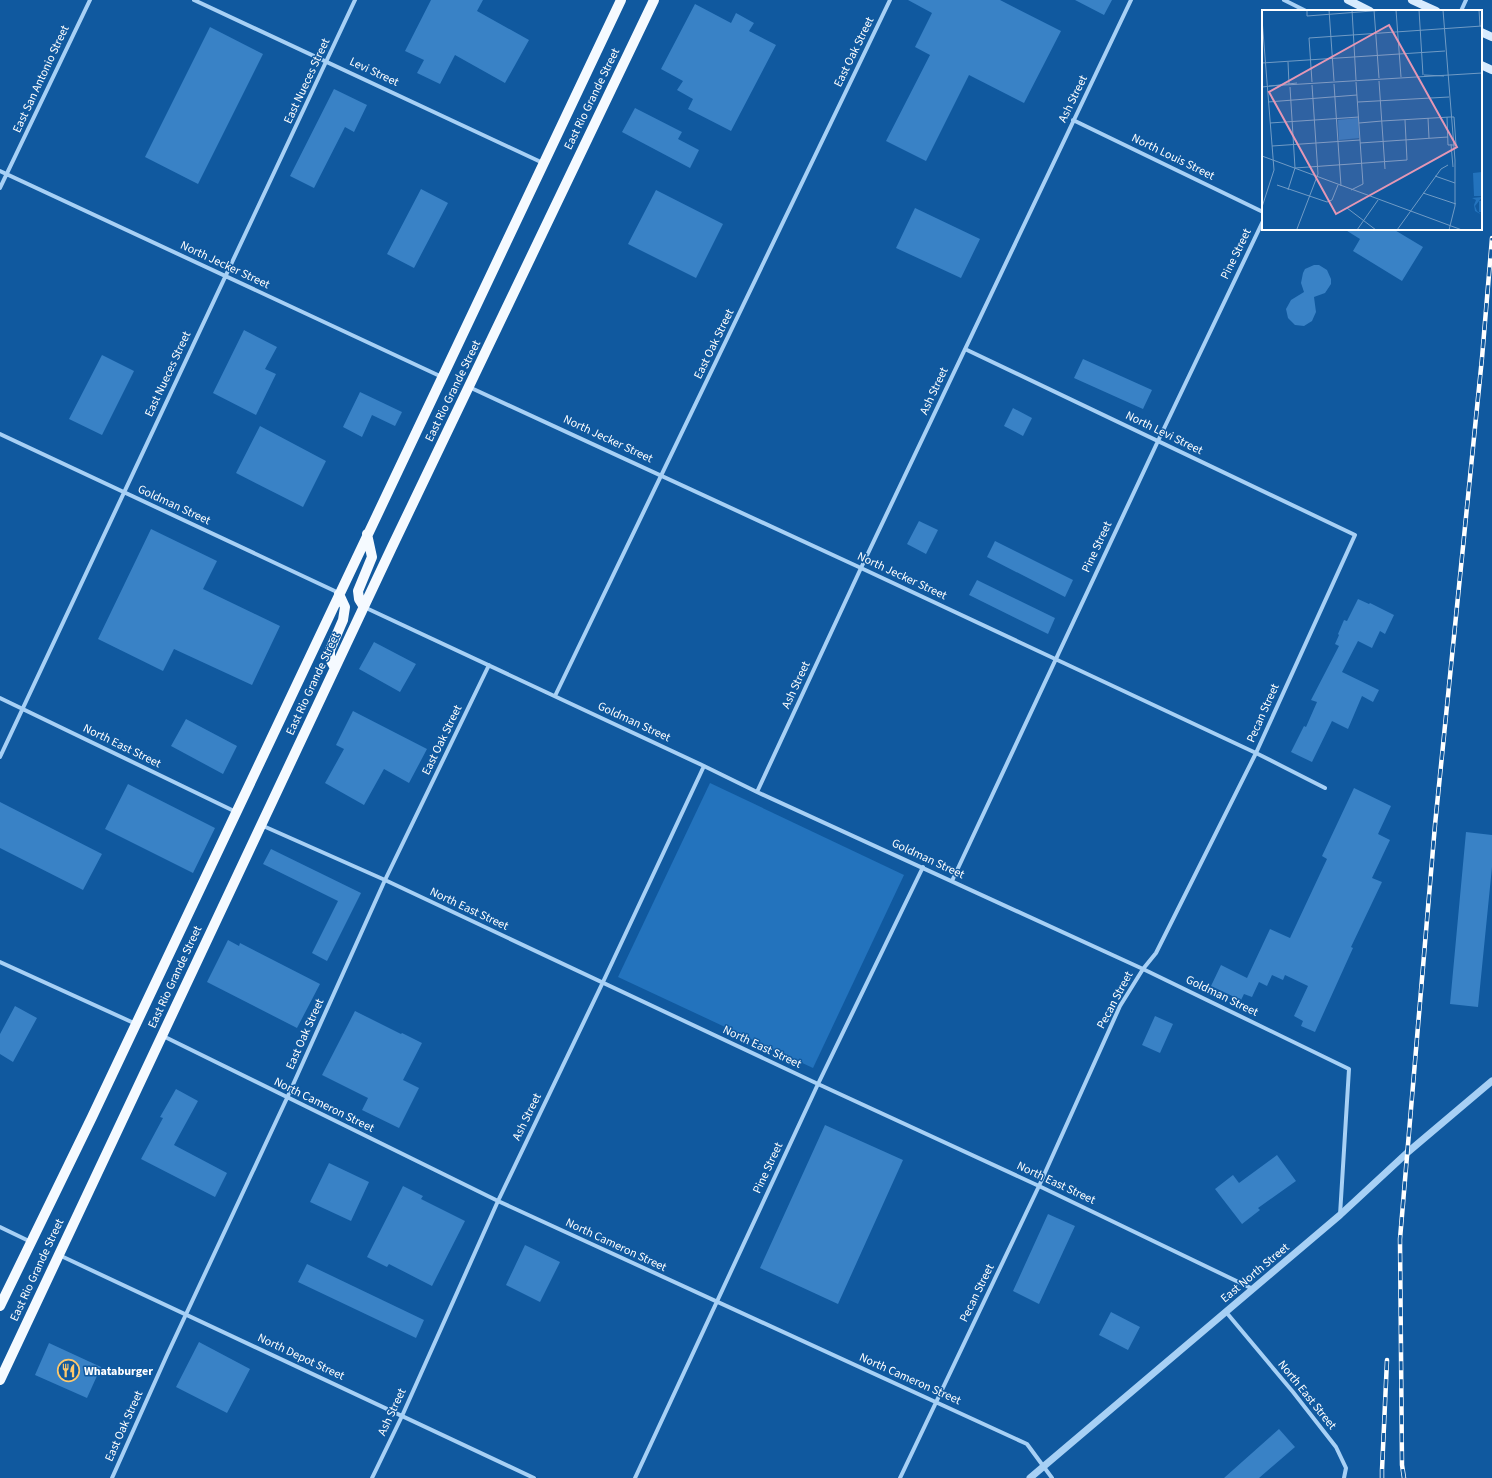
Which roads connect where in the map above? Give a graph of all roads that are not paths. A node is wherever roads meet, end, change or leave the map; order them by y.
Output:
1 (90, 0) edge
2 (194, 0) edge
3 (356, 0) edge
4 (621, 0) edge
5 (654, 0) edge
6 (890, 0) edge
7 (1131, 0) edge
8 (1284, 0) edge
9 (1348, 0) edge
10 (1412, 0) edge
11 (1466, 0) edge
12 (1304, 10) edge
13 (1368, 10) edge
14 (1434, 10) edge
15 (1461, 10) edge
16 (1482, 32) edge
17 (1492, 37) edge
18 (327, 61) junction
19 (1482, 65) edge
20 (1492, 70) edge
21 (1073, 120) junction
22 (544, 163) junction
23 (0, 171) edge
24 (6, 174) junction
25 (0, 188) edge
26 (1262, 212) edge
27 (1262, 223) edge
28 (225, 276) junction
29 (965, 349) junction
30 (442, 376) junction
31 (469, 387) junction
32 (0, 434) edge
33 (1158, 441) junction
34 (662, 475) junction
35 (124, 492) junction
36 (367, 534) junction
37 (1355, 535) joint
38 (861, 568) junction
39 (340, 594) junction
40 (364, 607) junction
41 (1055, 659) junction
42 (489, 665) junction
43 (335, 668) junction
44 (555, 696) junction
45 (0, 698) edge
46 (23, 709) junction
47 (1256, 753) junction
48 (0, 757) edge
49 (704, 766) junction
50 (1325, 788) dead end
51 (757, 792) junction
52 (236, 812) junction
53 (261, 825) junction
54 (923, 868) junction
55 (385, 880) junction
56 (952, 881) junction
57 (0, 962) edge
58 (1143, 969) junction
59 (603, 982) junction
60 (136, 1024) junction
61 (162, 1036) junction
62 (1492, 1081) edge
63 (818, 1084) junction
64 (287, 1098) junction
65 (1039, 1186) junction
66 (498, 1201) junction
67 (1340, 1216) junction
68 (0, 1227) edge
69 (32, 1242) junction
70 (59, 1255) junction
71 (1253, 1289) junction
72 (716, 1302) junction
73 (0, 1306) edge
74 (1226, 1312) junction
75 (186, 1314) junction
76 (0, 1380) edge
77 (936, 1402) junction
78 (402, 1416) junction
79 (1043, 1467) junction
80 (112, 1478) edge
81 (372, 1478) edge
82 (534, 1478) edge
83 (636, 1478) edge
84 (900, 1478) edge
85 (1030, 1478) edge
86 (1052, 1478) edge
87 (1344, 1478) edge

1 - 24 street, East San Antonio Street
2 - 18 street, Levi Street
3 - 18 street, East Nueces Street
4 - 22 main road, East Rio Grande Street
5 - 31 main road, East Rio Grande Street
6 - 34 street, East Oak Street
7 - 21 street, Ash Street
8 - 12 street
9 - 13 main road
10 - 14 main road
11 - 15 street
16 - 17 main road
18 - 22 street, Levi Street
18 - 28 street, East Nueces Street
19 - 20 main road
21 - 26 street, North Louis Street
21 - 29 street, Ash Street
22 - 30 main road, East Rio Grande Street
23 - 24 street, North Jecker Street
24 - 25 street, East San Antonio Street
24 - 28 street, North Jecker Street
27 - 33 street, Pine Street
28 - 30 street, North Jecker Street
28 - 35 street, East Nueces Street
29 - 33 street, North Levi Street
29 - 38 street, Ash Street
30 - 36 main road, East Rio Grande Street
31 - 34 street, North Jecker Street
31 - 40 main road, East Rio Grande Street
32 - 35 street, Goldman Street
33 - 37 street, North Levi Street
33 - 41 street, Pine Street
34 - 38 street, North Jecker Street
34 - 44 street, East Oak Street
35 - 39 street, Goldman Street
35 - 46 street, East Nueces Street
36 - 39 main road, East Rio Grande Street
36 - 40 main road
37 - 47 street, Pecan Street
38 - 41 street, North Jecker Street
38 - 51 street, Ash Street
39 - 43 main road
39 - 52 main road, East Rio Grande Street
40 - 42 street, Goldman Street
40 - 43 main road, East Rio Grande Street
41 - 47 street, North Jecker Street
41 - 56 street, Pine Street
42 - 44 street, Goldman Street
42 - 55 street, East Oak Street
43 - 53 main road, East Rio Grande Street
44 - 49 street, Goldman Street
45 - 46 street, North East Street
46 - 48 street, East Nueces Street
46 - 52 street, North East Street
47 - 50 street, North Jecker Street
47 - 58 street, Pecan Street
49 - 51 street, Goldman Street
49 - 59 street, Ash Street
51 - 54 street, Goldman Street
52 - 60 main road, East Rio Grande Street
53 - 55 street, North East Street
53 - 61 main road, East Rio Grande Street
54 - 56 street, Goldman Street
54 - 63 street, Pine Street
55 - 59 street, North East Street
55 - 64 street, East Oak Street
56 - 58 street, Goldman Street
57 - 60 street
58 - 65 street, Pecan Street
58 - 67 street, Goldman Street
59 - 63 street, North East Street
59 - 66 street, Ash Street
60 - 69 main road, East Rio Grande Street
61 - 64 street, North Cameron Street
61 - 70 main road, East Rio Grande Street
62 - 67 street, East North Street
63 - 65 street, North East Street
63 - 72 street, Pine Street
64 - 66 street, North Cameron Street
64 - 75 street, East Oak Street
65 - 71 street, North East Street
65 - 77 street, Pecan Street
66 - 72 street, North Cameron Street
66 - 78 street, Ash Street
67 - 71 street, East North Street
68 - 69 street
69 - 73 main road, East Rio Grande Street
70 - 75 street, North Depot Street
70 - 76 main road, East Rio Grande Street
71 - 74 street, East North Street
72 - 77 street, North Cameron Street
72 - 83 street, Pine Street
74 - 79 street, East North Street
74 - 87 street, North East Street
75 - 78 street, North Depot Street
75 - 80 street, East Oak Street
77 - 79 street, North Cameron Street
77 - 84 street, Pecan Street
78 - 81 street, Ash Street
78 - 82 street, North Depot Street
79 - 85 street, East North Street
79 - 86 street, North Cameron Street

